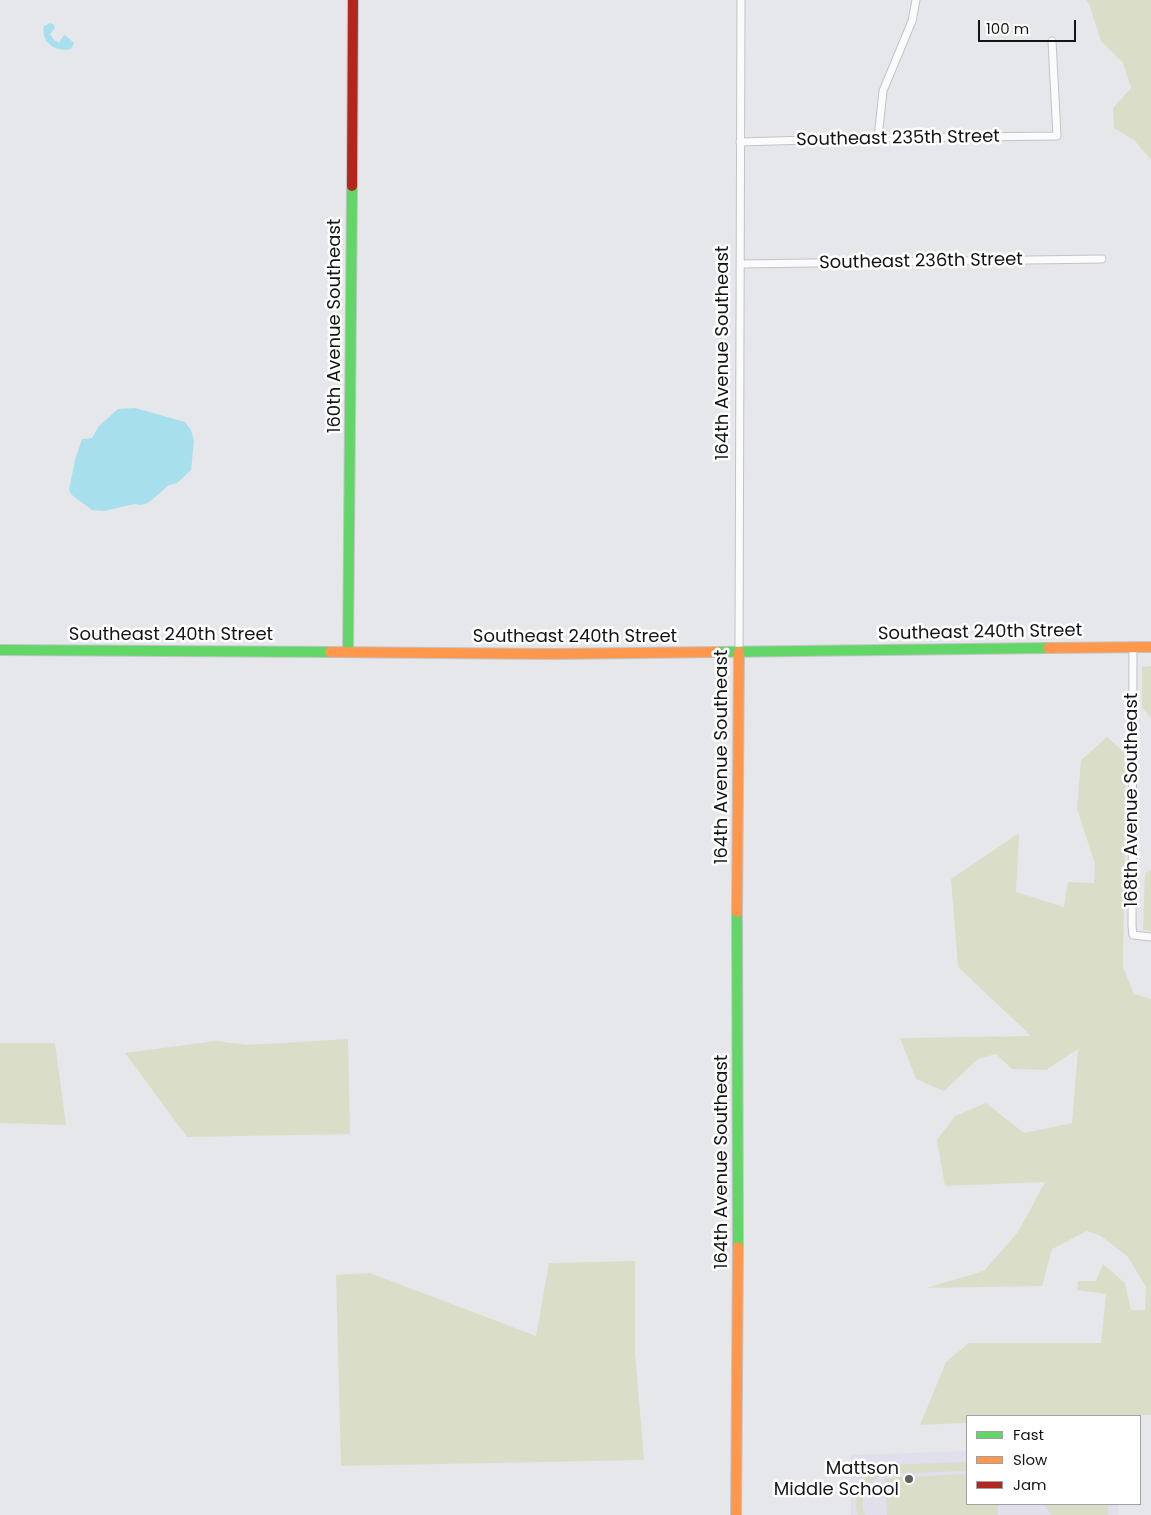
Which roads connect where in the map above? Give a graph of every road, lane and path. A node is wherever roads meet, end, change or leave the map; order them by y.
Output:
1 (353, 0) edge
2 (740, 0) edge
3 (916, 0) edge
4 (1052, 42) dead end
5 (878, 138) junction
6 (740, 142) junction
7 (1102, 260) dead end
8 (740, 264) junction
9 (1133, 648) junction
10 (1151, 648) edge
11 (0, 650) edge
12 (348, 652) junction
13 (739, 652) junction
14 (1151, 937) edge
15 (736, 1515) edge

1 - 12 street, 160th Avenue Southeast
2 - 6 street, 164th Avenue Southeast
3 - 5 street
4 - 5 street, Southeast 235th Street
5 - 6 street, Southeast 235th Street
6 - 8 street, 164th Avenue Southeast
7 - 8 street, Southeast 236th Street
8 - 13 street, 164th Avenue Southeast
9 - 10 street, Southeast 240th Street
9 - 13 street, Southeast 240th Street
9 - 14 street, 168th Avenue Southeast
11 - 12 street, Southeast 240th Street
12 - 13 street, Southeast 240th Street
13 - 15 street, 164th Avenue Southeast

